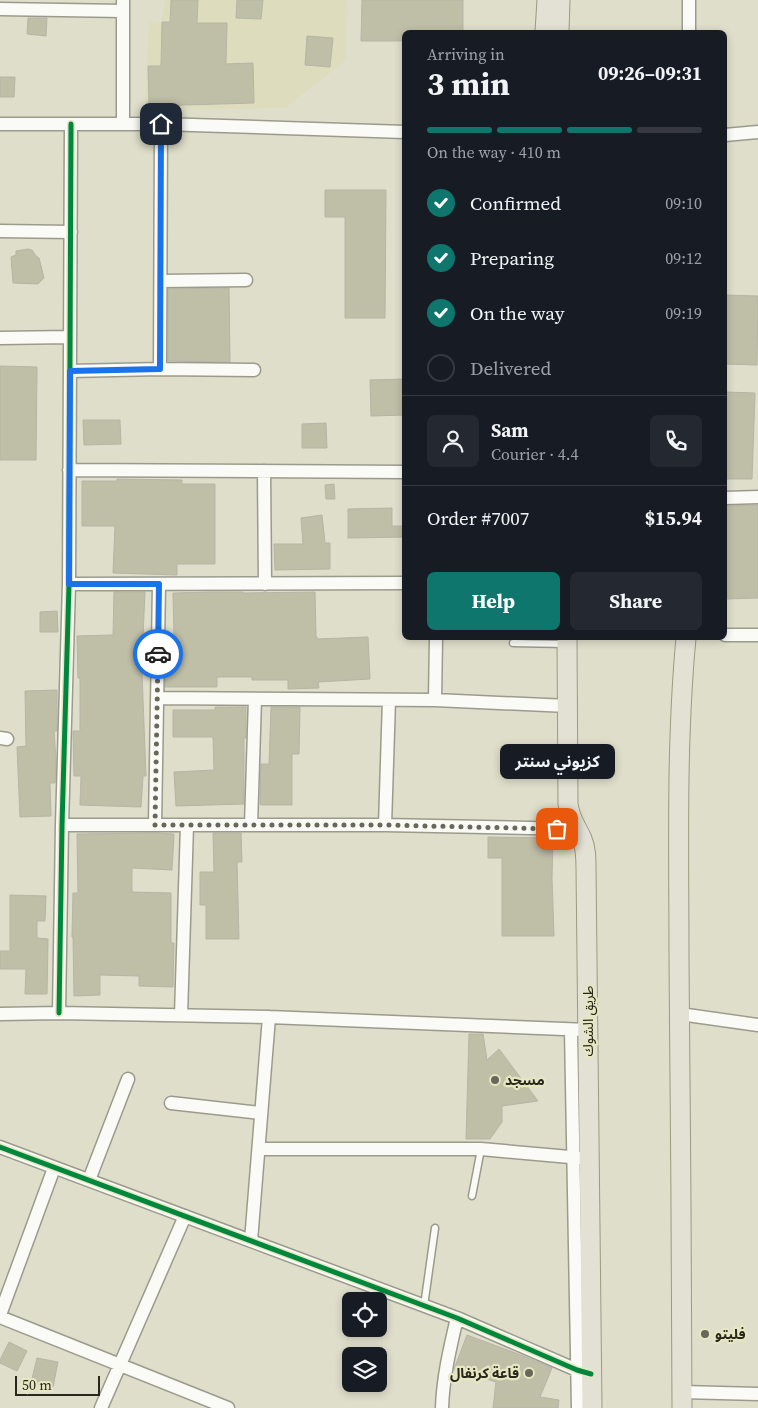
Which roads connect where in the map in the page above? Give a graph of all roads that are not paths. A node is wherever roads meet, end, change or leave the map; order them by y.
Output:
1 (547, 0) edge
2 (560, 0) edge
3 (689, 0) edge
4 (124, 5) edge
5 (0, 9) edge
6 (545, 30) edge
7 (559, 30) edge
8 (689, 30) edge
9 (0, 124) edge
10 (71, 124) junction
11 (123, 124) junction
12 (161, 124) junction
13 (402, 132) edge
14 (758, 132) edge
15 (727, 135) edge
16 (0, 231) edge
17 (71, 232) junction
18 (246, 280) dead end
19 (161, 281) junction
20 (69, 337) junction
21 (0, 338) edge
22 (160, 369) junction
23 (254, 370) dead end
24 (70, 371) junction
25 (69, 470) junction
26 (264, 471) junction
27 (402, 472) edge
28 (758, 497) edge
29 (727, 498) edge
30 (402, 583) edge
31 (69, 584) junction
32 (159, 584) junction
33 (265, 584) junction
34 (727, 635) edge
35 (758, 635) edge
36 (436, 640) edge
37 (686, 640) edge
38 (567, 641) edge
39 (513, 642) dead end
40 (157, 698) junction
41 (256, 699) junction
42 (389, 700) junction
43 (436, 700) junction
44 (568, 706) junction
45 (62, 825) junction
46 (155, 825) junction
47 (187, 825) junction
48 (251, 825) junction
49 (384, 825) junction
50 (576, 829) junction
51 (59, 1013) junction
52 (0, 1014) edge
53 (680, 1014) junction
54 (181, 1015) junction
55 (269, 1017) junction
56 (758, 1025) edge
57 (579, 1030) junction
58 (128, 1079) dead end
59 (170, 1103) dead end
60 (261, 1113) junction
61 (0, 1147) edge
62 (258, 1149) junction
63 (482, 1150) junction
64 (581, 1158) junction
65 (54, 1168) junction
66 (89, 1180) junction
67 (472, 1196) dead end
68 (185, 1216) junction
69 (435, 1228) dead end
70 (251, 1241) junction
71 (424, 1306) junction
72 (0, 1316) edge
73 (457, 1318) junction
74 (120, 1365) junction
75 (584, 1372) junction
76 (758, 1394) edge
77 (682, 1400) edge
78 (101, 1408) edge
79 (228, 1408) edge
80 (442, 1408) edge
81 (578, 1408) edge
82 (592, 1408) edge

1 - 6 main road
2 - 7 main road
3 - 8 street
4 - 5 street
4 - 11 street
9 - 10 street
10 - 11 street
10 - 17 street
11 - 12 street
12 - 13 street
12 - 19 street
14 - 15 street
16 - 17 street
17 - 20 street
18 - 19 street
19 - 22 street
20 - 21 street
20 - 24 street
22 - 23 street
22 - 24 street
24 - 25 street
25 - 26 street
25 - 31 street
26 - 27 street
26 - 33 street
28 - 29 street
30 - 33 street
31 - 32 street
31 - 45 street
32 - 33 street
32 - 40 street
34 - 35 street
36 - 43 street
37 - 53 main road
38 - 39 lane
38 - 44 main road, طريق الشوك
40 - 41 street
40 - 46 street
41 - 42 street
41 - 48 street
42 - 43 street
42 - 49 street
43 - 44 street
44 - 50 main road, طريق الشوك
45 - 46 street
45 - 51 street
46 - 47 street
47 - 48 street
47 - 54 street
48 - 49 street
49 - 50 street
50 - 57 main road, طريق الشوك
51 - 52 street
51 - 54 street
53 - 56 street
53 - 77 main road
54 - 55 street
55 - 57 street
55 - 60 street
57 - 64 main road, طريق الشوك
58 - 66 street
59 - 60 street
60 - 62 street
61 - 65 street
62 - 63 street
62 - 70 street
63 - 64 street
63 - 67 lane
64 - 75 main road, طريق الشوك
65 - 66 street
65 - 72 street
66 - 68 street
68 - 70 street
68 - 74 street
69 - 71 lane
70 - 71 street
71 - 73 street
72 - 74 street
73 - 75 street
73 - 80 street
74 - 78 street
74 - 79 street
75 - 81 street
75 - 82 main road, طريق الشوك
76 - 77 street

